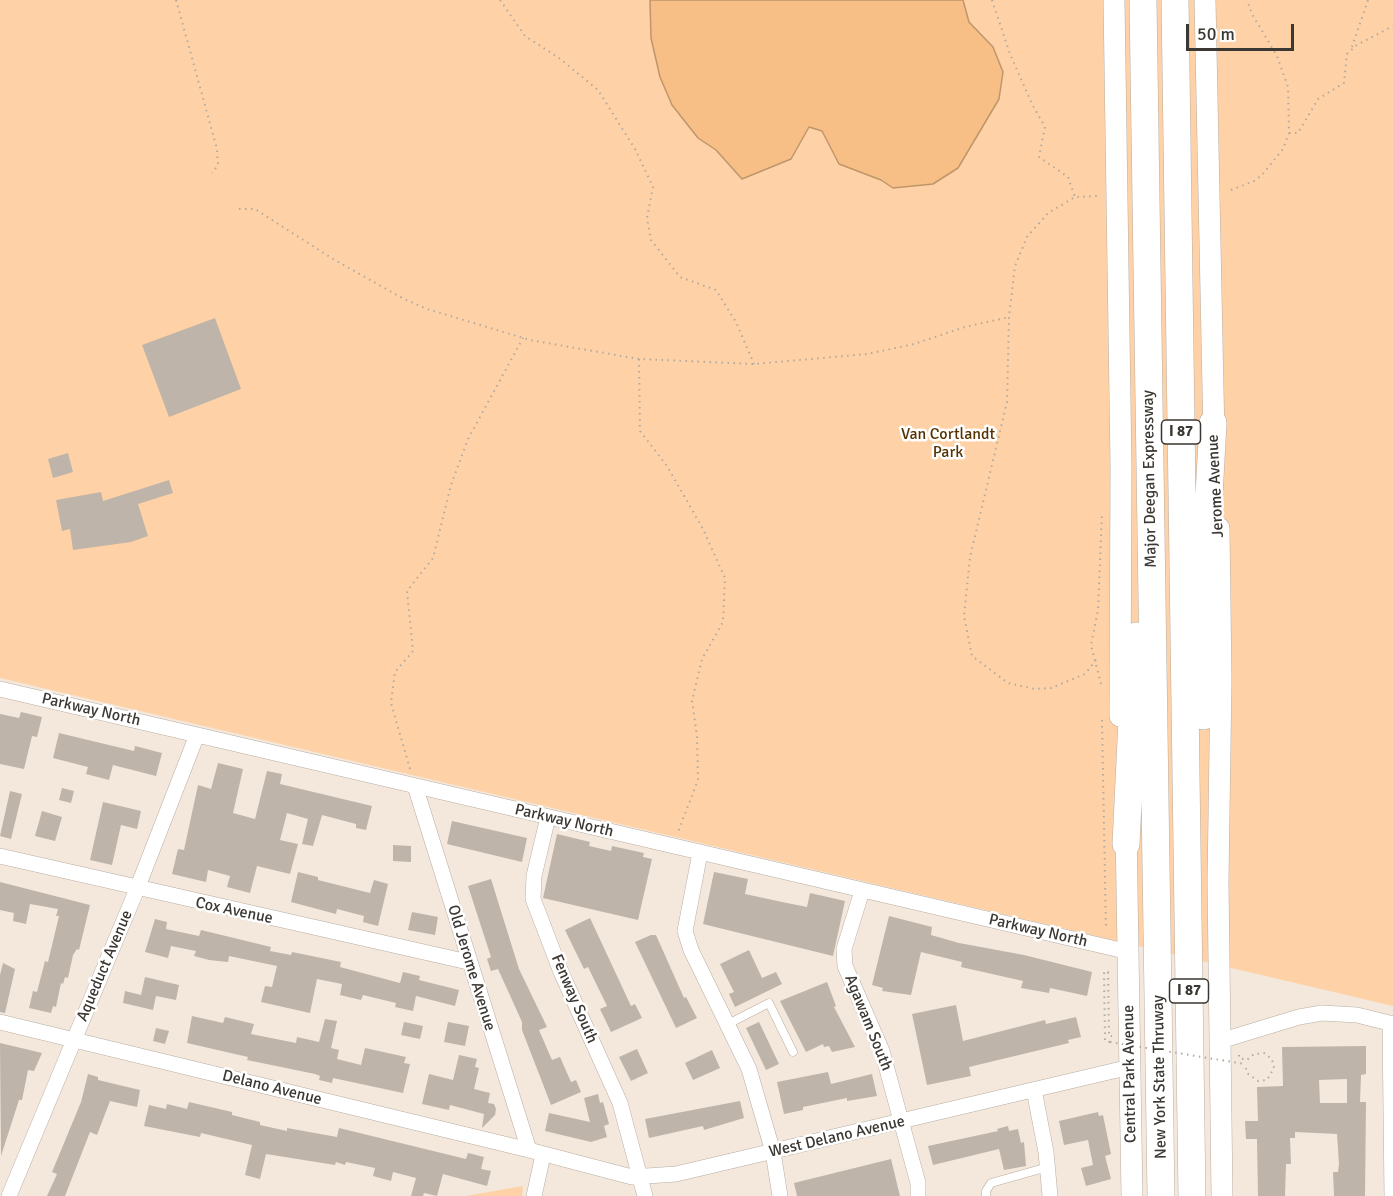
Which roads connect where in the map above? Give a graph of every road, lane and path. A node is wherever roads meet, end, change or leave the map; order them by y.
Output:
1 (176, 0) edge
2 (500, 0) edge
3 (992, 0) edge
4 (1114, 0) edge
5 (1143, 0) edge
6 (1175, 0) edge
7 (1205, 0) edge
8 (1247, 0) edge
9 (1368, 0) edge
10 (1393, 26) edge
11 (1352, 50) junction
12 (1289, 133) junction
13 (212, 173) dead end
14 (1231, 190) dead end
15 (1101, 192) dead end
16 (1098, 196) dead end
17 (1075, 197) junction
18 (1101, 203) dead end
19 (239, 209) dead end
20 (1009, 317) junction
21 (524, 338) junction
22 (639, 359) junction
23 (754, 364) junction
24 (1214, 423) junction
25 (1150, 474) junction
26 (1102, 503) dead end
27 (1096, 660) junction
28 (0, 688) edge
29 (1101, 693) dead end
30 (1102, 716) dead end
31 (197, 735) junction
32 (415, 786) junction
33 (548, 817) junction
34 (1126, 844) junction
35 (673, 846) junction
36 (700, 853) junction
37 (0, 856) edge
38 (1188, 863) junction
39 (137, 889) junction
40 (862, 891) junction
41 (1106, 947) junction
42 (1129, 952) junction
43 (1158, 957) joint
44 (468, 962) junction
45 (0, 1022) edge
46 (1391, 1023) edge
47 (728, 1024) junction
48 (74, 1040) junction
49 (1220, 1041) junction
50 (1110, 1042) dead end
51 (793, 1052) dead end
52 (1247, 1060) dead end
53 (1130, 1067) junction
54 (1034, 1090) junction
55 (902, 1121) junction
56 (536, 1152) junction
57 (773, 1152) junction
58 (1048, 1167) junction
59 (642, 1178) junction
60 (9, 1196) edge
61 (534, 1196) edge
62 (645, 1196) edge
63 (780, 1196) edge
64 (918, 1196) edge
65 (986, 1196) edge
66 (1050, 1196) edge
67 (1132, 1196) edge
68 (1161, 1196) edge
69 (1192, 1196) edge
70 (1222, 1196) edge
71 (1392, 1196) edge

1 - 13 path
2 - 23 path
3 - 17 path
4 - 34 main road
5 - 25 highway, Major Deegan Expressway / I 87
6 - 38 highway, Major Deegan Expressway / I 87
7 - 24 main road, Jerome Avenue
8 - 12 path
9 - 11 path
10 - 11 path
11 - 12 path
12 - 14 path
15 - 18 path
16 - 17 path
17 - 20 path
19 - 21 path
20 - 23 path
20 - 27 path
21 - 22 path
21 - 32 path
22 - 23 path
22 - 35 path
24 - 38 highway
24 - 49 main road, Jerome Avenue
25 - 34 highway
25 - 43 highway, Major Deegan Expressway / I 87
26 - 27 path
27 - 29 path
28 - 31 street, Parkway North
30 - 41 path
31 - 32 street, Parkway North
31 - 39 street, Aqueduct Avenue
32 - 33 street, Parkway North
32 - 44 street, Old Jerome Avenue
33 - 35 street, Parkway North
33 - 59 street, Fenway South
34 - 42 main road
35 - 36 street, Parkway North
36 - 40 street, Parkway North
36 - 47 street
37 - 39 street, Cox Avenue
38 - 69 highway, New York State Thruway / I 87
39 - 44 street, Cox Avenue
39 - 48 street, Aqueduct Avenue
40 - 41 street, Parkway North
40 - 55 street, Agawam South
41 - 42 street, Parkway North
42 - 53 main road, Central Park Avenue
43 - 68 highway, New York State Thruway / I 87
44 - 56 street, Old Jerome Avenue
45 - 48 street, Delano Avenue
46 - 49 street
46 - 71 street
47 - 51 lane
47 - 57 street
48 - 56 street, Delano Avenue
48 - 60 street, Aqueduct Avenue
49 - 70 main road
50 - 52 path, bridge
53 - 54 street, West Delano Avenue
53 - 67 main road, Central Park Avenue
54 - 55 street, West Delano Avenue
54 - 58 street
55 - 57 street, West Delano Avenue
55 - 64 street, Agawam South
56 - 59 street, West Delano Avenue
56 - 61 street
57 - 59 street, West Delano Avenue
57 - 63 street
58 - 65 lane
58 - 66 street
59 - 62 street, Fenway South

